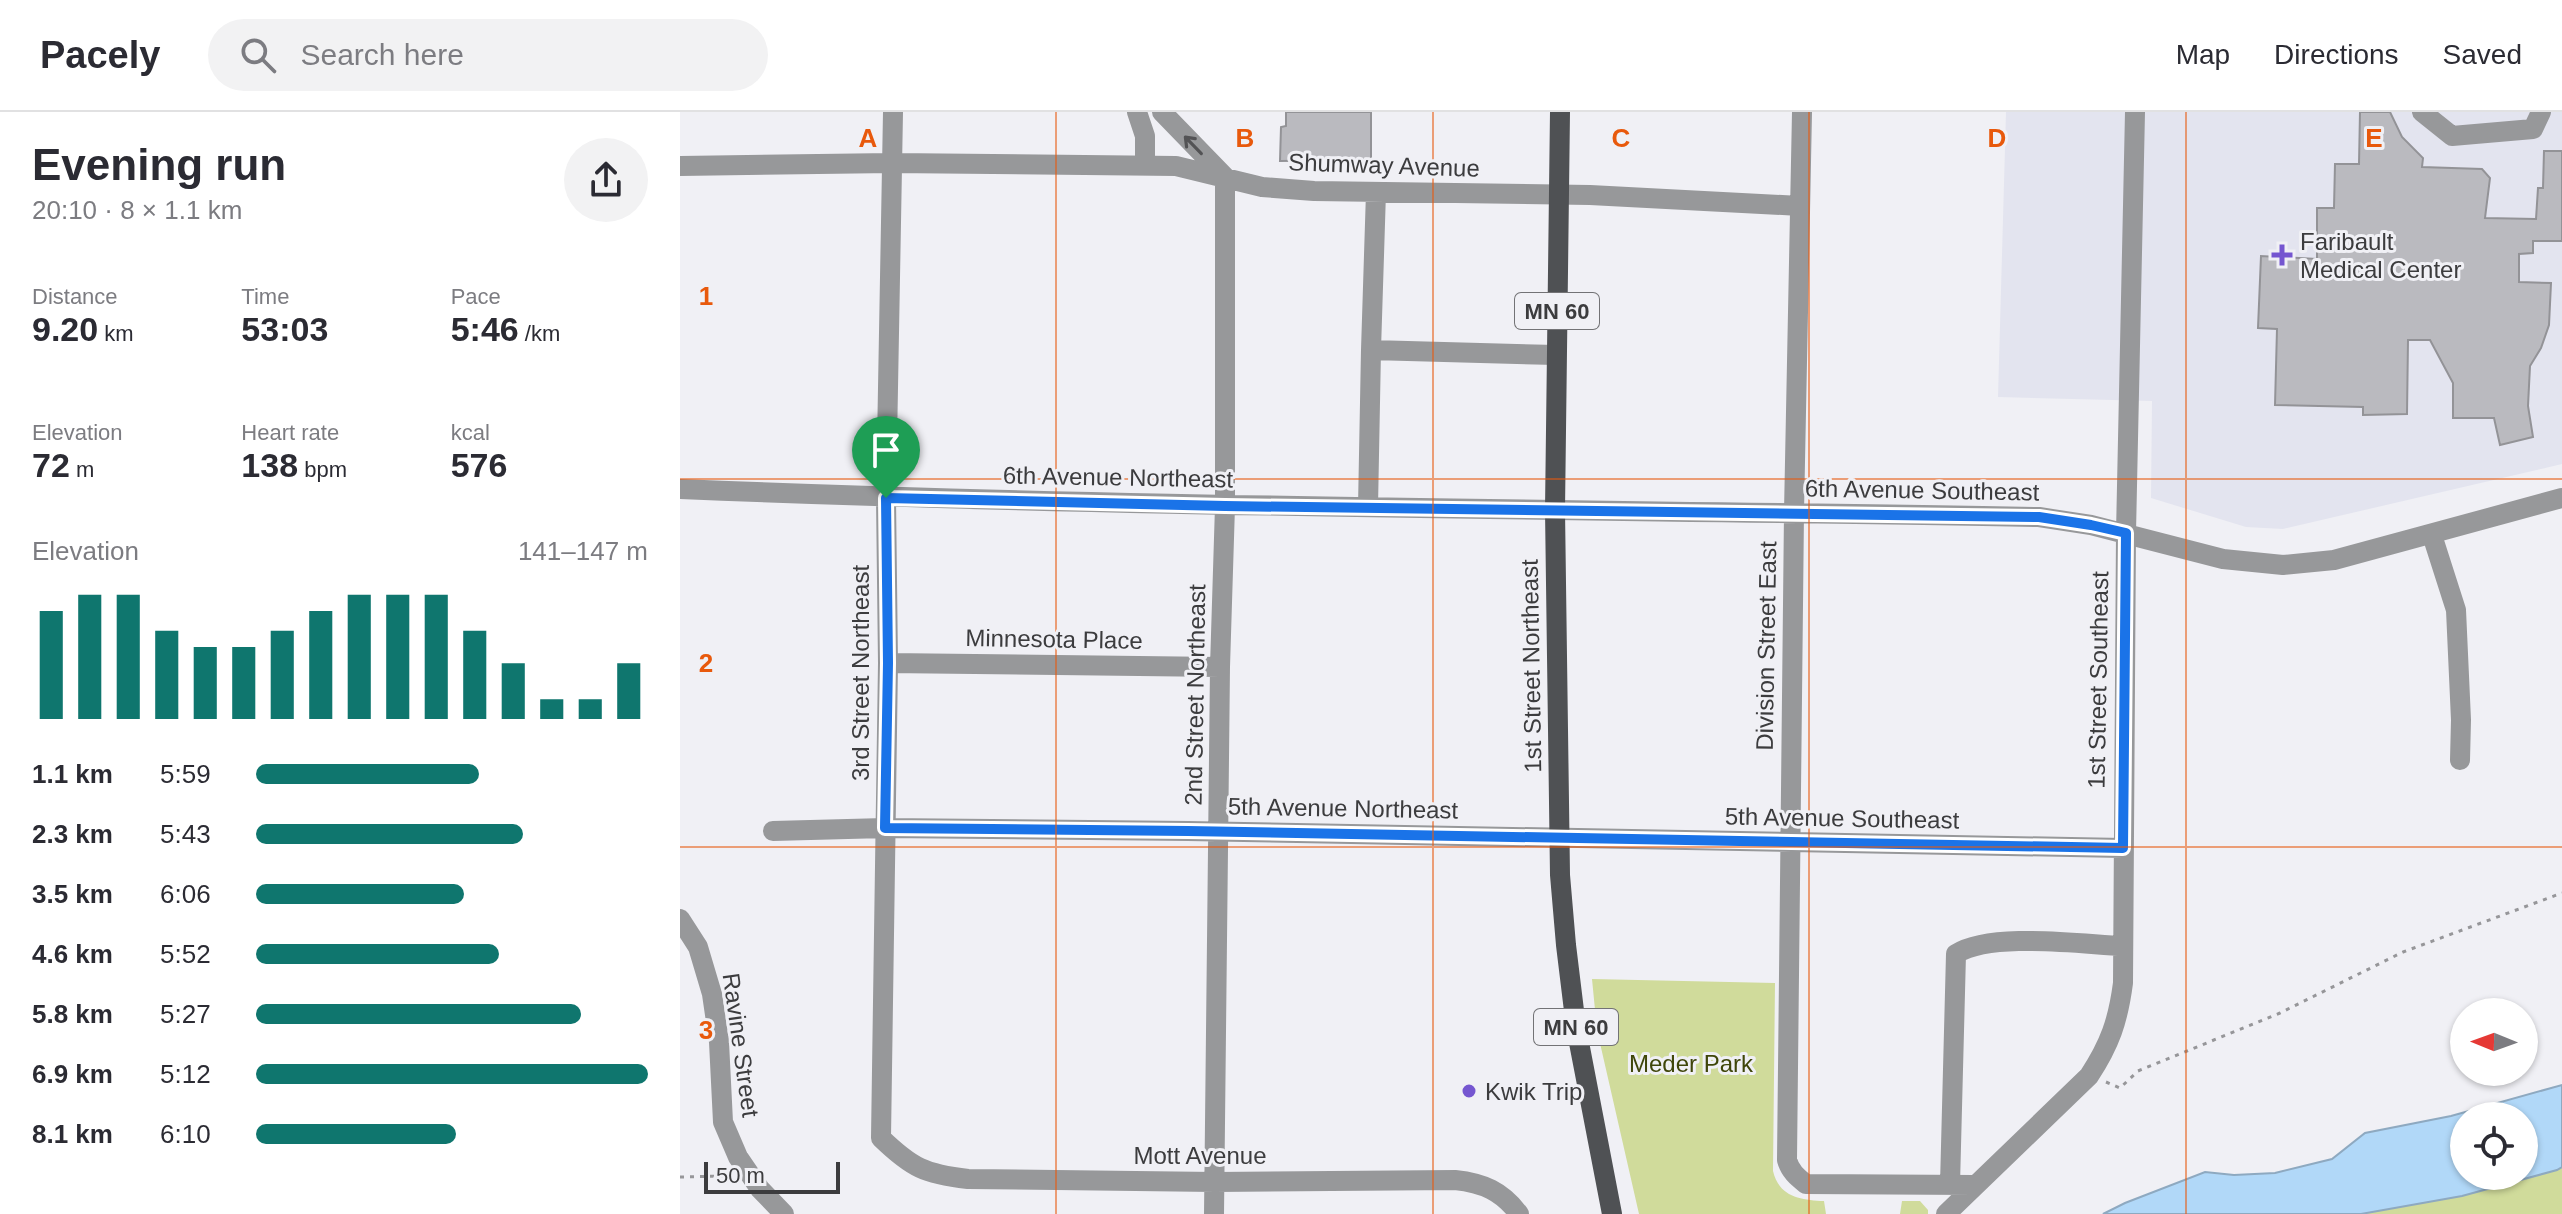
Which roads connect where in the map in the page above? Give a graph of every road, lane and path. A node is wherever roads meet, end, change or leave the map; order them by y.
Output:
1 (893, 112) edge
2 (1137, 112) edge
3 (1162, 112) edge
4 (1560, 112) edge
5 (1802, 112) edge
6 (2135, 112) edge
7 (2422, 112) edge
8 (2541, 112) edge
9 (892, 163) junction
10 (1145, 165) junction
11 (680, 166) edge
12 (1225, 177) junction
13 (1376, 192) junction
14 (1559, 194) junction
15 (1800, 206) junction
16 (1371, 350) junction
17 (1556, 355) junction
18 (680, 489) edge
19 (886, 498) junction
20 (2562, 498) edge
21 (1225, 506) junction
22 (1368, 507) junction
23 (1555, 510) junction
24 (1794, 512) junction
25 (2126, 533) junction
26 (2432, 535) junction
27 (888, 663) junction
28 (1220, 667) junction
29 (2460, 760) dead end
30 (885, 828) junction
31 (773, 831) dead end
32 (1219, 831) junction
33 (1560, 837) junction
34 (1789, 844) junction
35 (2123, 848) junction
36 (2562, 893) edge
37 (680, 919) edge
38 (2123, 946) junction
39 (2089, 1076) junction
40 (881, 1138) joint
41 (730, 1176) dead end
42 (680, 1177) edge
43 (1215, 1182) junction
44 (1950, 1185) junction
45 (1973, 1185) junction
46 (784, 1214) edge
47 (1214, 1214) edge
48 (1519, 1214) edge
49 (1612, 1214) edge
50 (1946, 1214) edge

1 - 9 street, 3rd Street Northeast
2 - 10 street
12 -> 3 street
4 - 14 main road, 1st Street Northeast / MN 60
5 - 15 street, Division Street East
6 - 25 street, 1st Street Southeast
7 - 8 street
9 - 10 street, Shumway Avenue
9 - 11 street, Shumway Avenue
9 - 19 street, 3rd Street Northeast
10 - 12 street, Shumway Avenue
12 - 13 street, Shumway Avenue
12 - 21 street, 2nd Street Northeast
13 - 14 street, Shumway Avenue
13 - 16 street
14 - 15 street, Shumway Avenue
14 - 17 main road, 1st Street Northeast / MN 60
15 - 24 street, Division Street East
16 - 17 street
16 - 22 street
17 - 23 main road, 1st Street Northeast / MN 60
18 - 19 street, 6th Avenue Northeast
19 - 21 street, 6th Avenue Northeast
19 - 27 street, 3rd Street Northeast
20 - 26 street, 6th Avenue Southeast
21 - 22 street, 6th Avenue Northeast
21 - 28 street, 2nd Street Northeast
22 - 23 street, 6th Avenue Northeast
23 - 24 street, 6th Avenue Southeast
23 - 33 main road, 1st Street Northeast / MN 60
24 - 25 street, 6th Avenue Southeast
24 - 34 street, Division Street East
25 - 26 street, 6th Avenue Southeast
25 - 35 street, 1st Street Southeast
26 - 29 street
27 - 28 street, Minnesota Place
27 - 30 street, 3rd Street Northeast
28 - 32 street, 2nd Street Northeast
30 - 31 street, 5th Avenue Northeast
30 - 32 street, 5th Avenue Northeast
30 - 40 street, 3rd Street Northeast
32 - 33 street, 5th Avenue Northeast
32 - 43 street, 2nd Street Northeast
33 - 34 street, 5th Avenue Southeast
33 - 49 main road, 1st Street Northeast / MN 60
34 - 35 street, 5th Avenue Southeast
34 - 44 street, Division Street East
35 - 38 street, 1st Street Southeast
36 - 39 path
37 - 46 street, Ravine Street
38 - 39 street, 1st Street Southeast
38 - 44 street
39 - 45 street, 1st Street Southeast
40 - 43 street, Mott Avenue
41 - 42 path
43 - 47 street, 2nd Street Northeast
43 - 48 street, Mott Avenue
44 - 45 street
45 - 50 street, 1st Street Southeast

